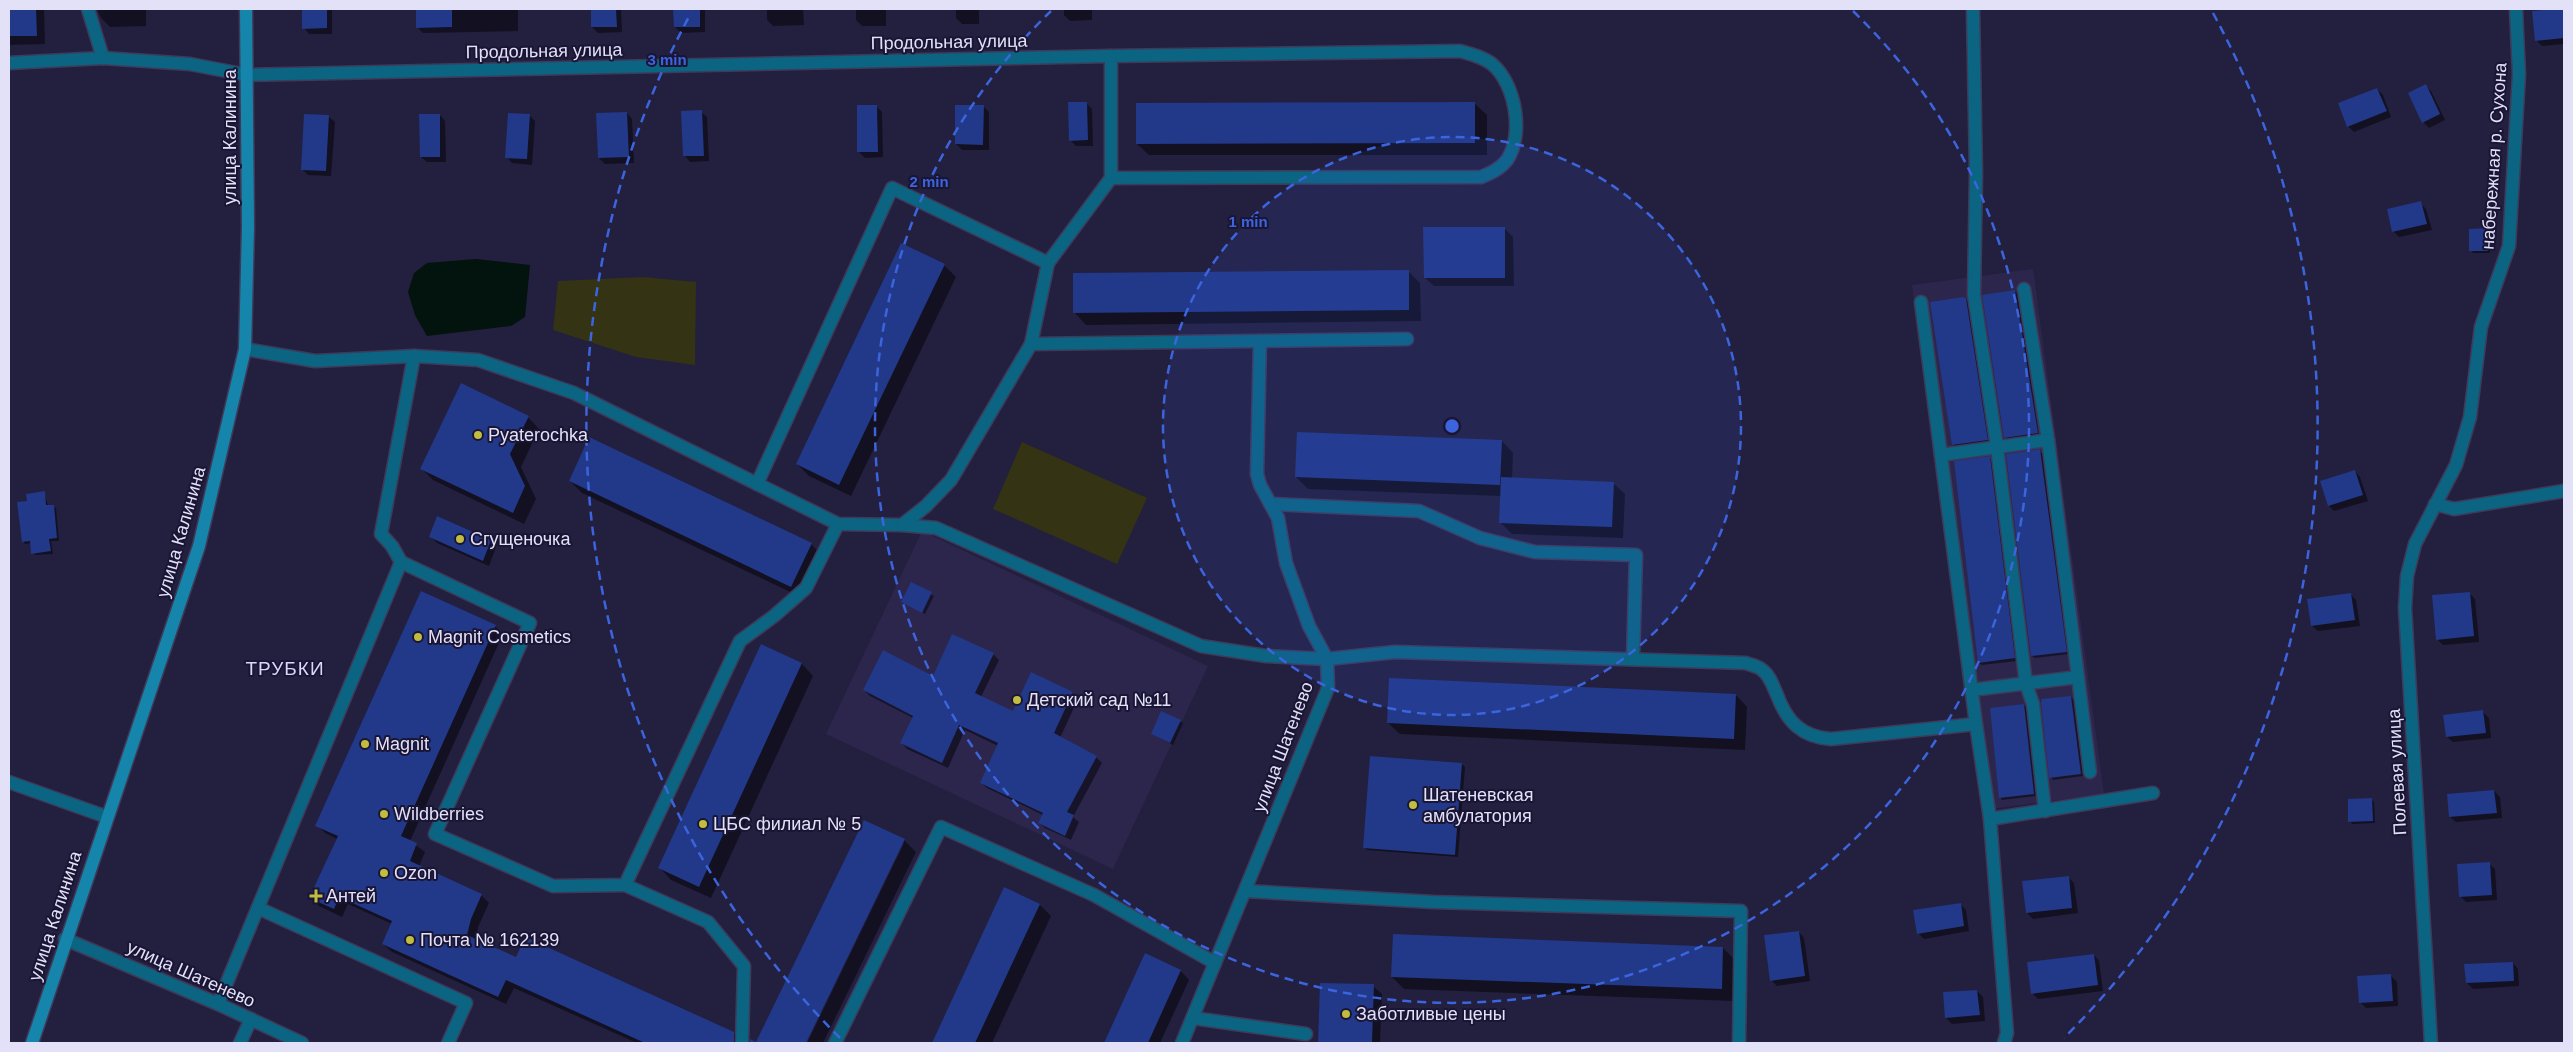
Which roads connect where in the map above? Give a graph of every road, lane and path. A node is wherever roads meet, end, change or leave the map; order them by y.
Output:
1 (88, 9) edge
2 (246, 9) edge
3 (1974, 9) edge
4 (2516, 9) edge
5 (1111, 56) junction
6 (102, 58) junction
7 (9, 62) edge
8 (247, 75) junction
9 (1112, 178) junction
10 (1048, 263) junction
11 (2024, 289) dead end
12 (1922, 302) dead end
13 (1406, 339) dead end
14 (1260, 341) junction
15 (1032, 344) junction
16 (245, 349) junction
17 (414, 356) junction
18 (2048, 440) junction
19 (1996, 447) junction
20 (1941, 455) junction
21 (757, 484) junction
22 (2564, 491) edge
23 (1272, 504) junction
24 (2435, 504) junction
25 (838, 524) junction
26 (902, 525) junction
27 (401, 562) junction
28 (1327, 659) junction
29 (1633, 659) junction
30 (2078, 677) junction
31 (2026, 684) junction
32 (1971, 690) junction
33 (1976, 724) junction
34 (2090, 772) dead end
35 (9, 782) edge
36 (2154, 793) dead end
37 (2045, 811) junction
38 (107, 817) junction
39 (1990, 820) junction
40 (625, 885) junction
41 (1245, 891) junction
42 (258, 908) junction
43 (65, 939) junction
44 (1215, 963) junction
45 (218, 1004) junction
46 (1193, 1018) junction
47 (251, 1020) junction
48 (1306, 1034) dead end
49 (32, 1043) edge
50 (240, 1043) edge
51 (302, 1043) edge
52 (448, 1043) edge
53 (742, 1043) edge
54 (835, 1043) edge
55 (1182, 1043) edge
56 (1739, 1043) edge
57 (2004, 1043) edge
58 (2431, 1043) edge

1 - 6 street
2 - 8 main road, улица Калинина
3 - 19 street
4 - 24 street, набережная р. Сухона
5 - 8 street, Продольная улица
5 - 9 street
5 - 9 street, Продольная улица
6 - 7 street, Продольная улица
6 - 8 street, Продольная улица
8 - 16 main road, улица Калинина
9 - 10 street
10 - 15 street
10 - 21 street
11 - 18 street
12 - 20 street
13 - 14 street
14 - 15 street
14 - 23 street, улица Шатенево
15 - 26 street
16 - 17 street
16 - 38 main road, улица Калинина
17 - 21 street
17 - 27 street
18 - 19 street
18 - 30 street
19 - 20 street
19 - 31 street
20 - 32 street
21 - 25 street
22 - 24 street
23 - 28 street, улица Шатенево
23 - 29 street
24 - 58 street, Полевая улица
25 - 26 street
25 - 40 street
26 - 28 street
27 - 40 street
27 - 42 street
28 - 29 street
28 - 41 street, улица Шатенево
29 - 33 street
30 - 31 street
30 - 34 street
31 - 32 street
31 - 37 street
32 - 33 street
33 - 39 street
35 - 38 street
36 - 37 street
37 - 39 street
38 - 43 main road, улица Калинина
39 - 57 street
40 - 53 street
41 - 44 street, улица Шатенево
41 - 56 street
42 - 45 street
42 - 52 street
43 - 45 street, улица Шатенево
43 - 49 main road, улица Калинина
44 - 46 street, улица Шатенево
44 - 54 street
45 - 47 street, улица Шатенево
46 - 48 street
46 - 55 street, улица Шатенево
47 - 50 street
47 - 51 street, улица Шатенево

